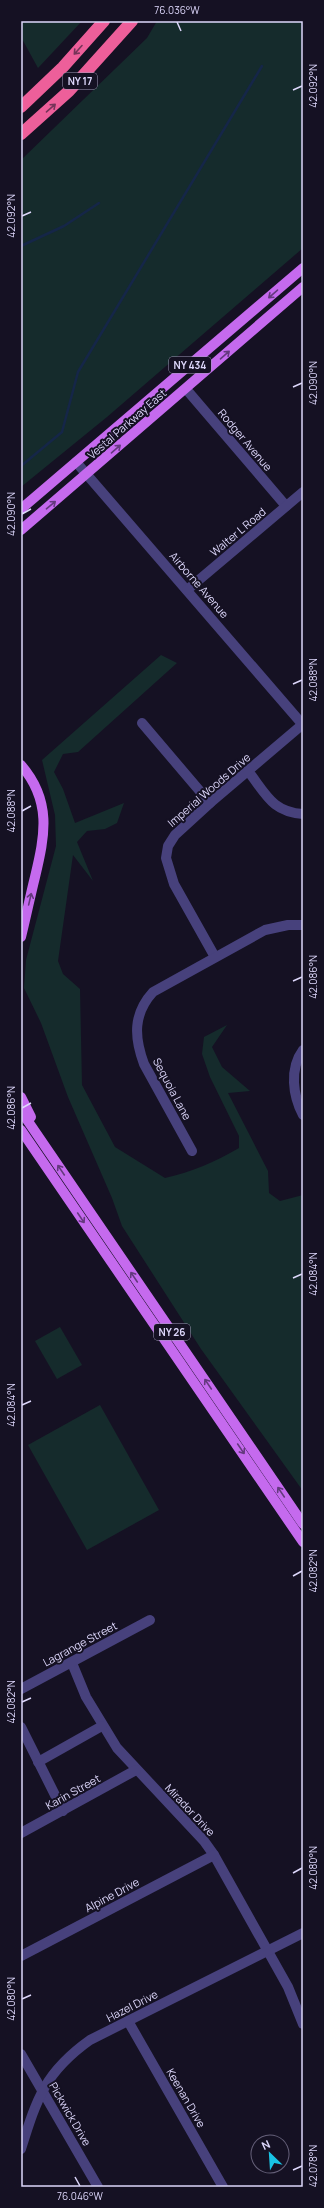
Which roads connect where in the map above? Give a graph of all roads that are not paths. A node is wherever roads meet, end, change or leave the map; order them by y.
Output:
1 (104, 21) edge
2 (132, 21) edge
3 (21, 106) edge
4 (21, 134) edge
5 (303, 268) edge
6 (303, 287) edge
7 (186, 388) junction
8 (76, 462) junction
9 (87, 475) junction
10 (303, 492) edge
11 (286, 506) junction
12 (21, 509) edge
13 (21, 530) edge
14 (187, 590) junction
15 (142, 723) dead end
16 (303, 724) edge
17 (21, 765) edge
18 (248, 771) junction
19 (210, 803) junction
20 (303, 814) edge
21 (303, 924) edge
22 (21, 937) edge
23 (215, 957) junction
24 (303, 1050) edge
25 (21, 1097) edge
26 (21, 1111) edge
27 (303, 1115) edge
28 (21, 1130) edge
29 (21, 1135) edge
30 (42, 1141) junction
31 (36, 1151) junction
32 (192, 1151) dead end
33 (303, 1524) edge
34 (303, 1542) edge
35 (150, 1620) dead end
36 (72, 1663) junction
37 (21, 1689) edge
38 (102, 1726) junction
39 (21, 1727) edge
40 (38, 1762) junction
41 (136, 1770) junction
42 (63, 1811) junction
43 (21, 1833) edge
44 (214, 1855) junction
45 (303, 1933) edge
46 (266, 1950) junction
47 (21, 1956) edge
48 (128, 2021) junction
49 (303, 2024) edge
50 (21, 2054) edge
51 (42, 2089) junction
52 (21, 2147) edge
53 (98, 2187) edge
54 (223, 2187) edge

1 -> 3 highway, NY 17
4 -> 2 highway, NY 17
5 -> 8 main road, Vestal Parkway East / NY 434
7 -> 6 main road, Vestal Parkway East / NY 434
9 -> 7 main road, Vestal Parkway East / NY 434
7 - 11 street, Rodger Avenue
8 - 9 street, Airborne Avenue
8 - 12 main road, Vestal Parkway East / NY 434
13 -> 9 main road, Vestal Parkway East / NY 434
9 - 14 street, Airborne Avenue
10 - 11 street, Walter L Road
11 - 14 street, Walter L Road
14 - 16 street, Airborne Avenue
15 - 19 street
16 - 18 street, Imperial Woods Drive
22 -> 17 main road
18 - 19 street, Imperial Woods Drive
18 - 20 street
19 - 23 street, Imperial Woods Drive
21 - 23 street, Sequoia Lane
23 - 32 street, Sequoia Lane
24 - 27 street
25 - 30 main road
26 - 30 main road, NY 26
28 - 31 main road, NY 26
29 - 31 main road
33 -> 30 main road, NY 26
31 -> 34 main road, NY 26
35 - 36 street, Lagrange Street
36 - 37 street, Lagrange Street
36 - 38 street, Mirador Drive
38 - 40 street
38 - 41 street, Mirador Drive
39 - 40 street
40 - 42 street
41 - 42 street, Karin Street
41 - 44 street, Mirador Drive
42 - 43 street, Karin Street
44 - 46 street, Mirador Drive
44 - 47 street, Alpine Drive
45 - 46 street, Hazel Drive
46 - 48 street, Hazel Drive
46 - 49 street, Mirador Drive
48 - 51 street, Hazel Drive
48 - 54 street, Keenan Drive
50 - 51 street, Pickwick Drive
51 - 52 street, Hazel Drive
51 - 53 street, Pickwick Drive

